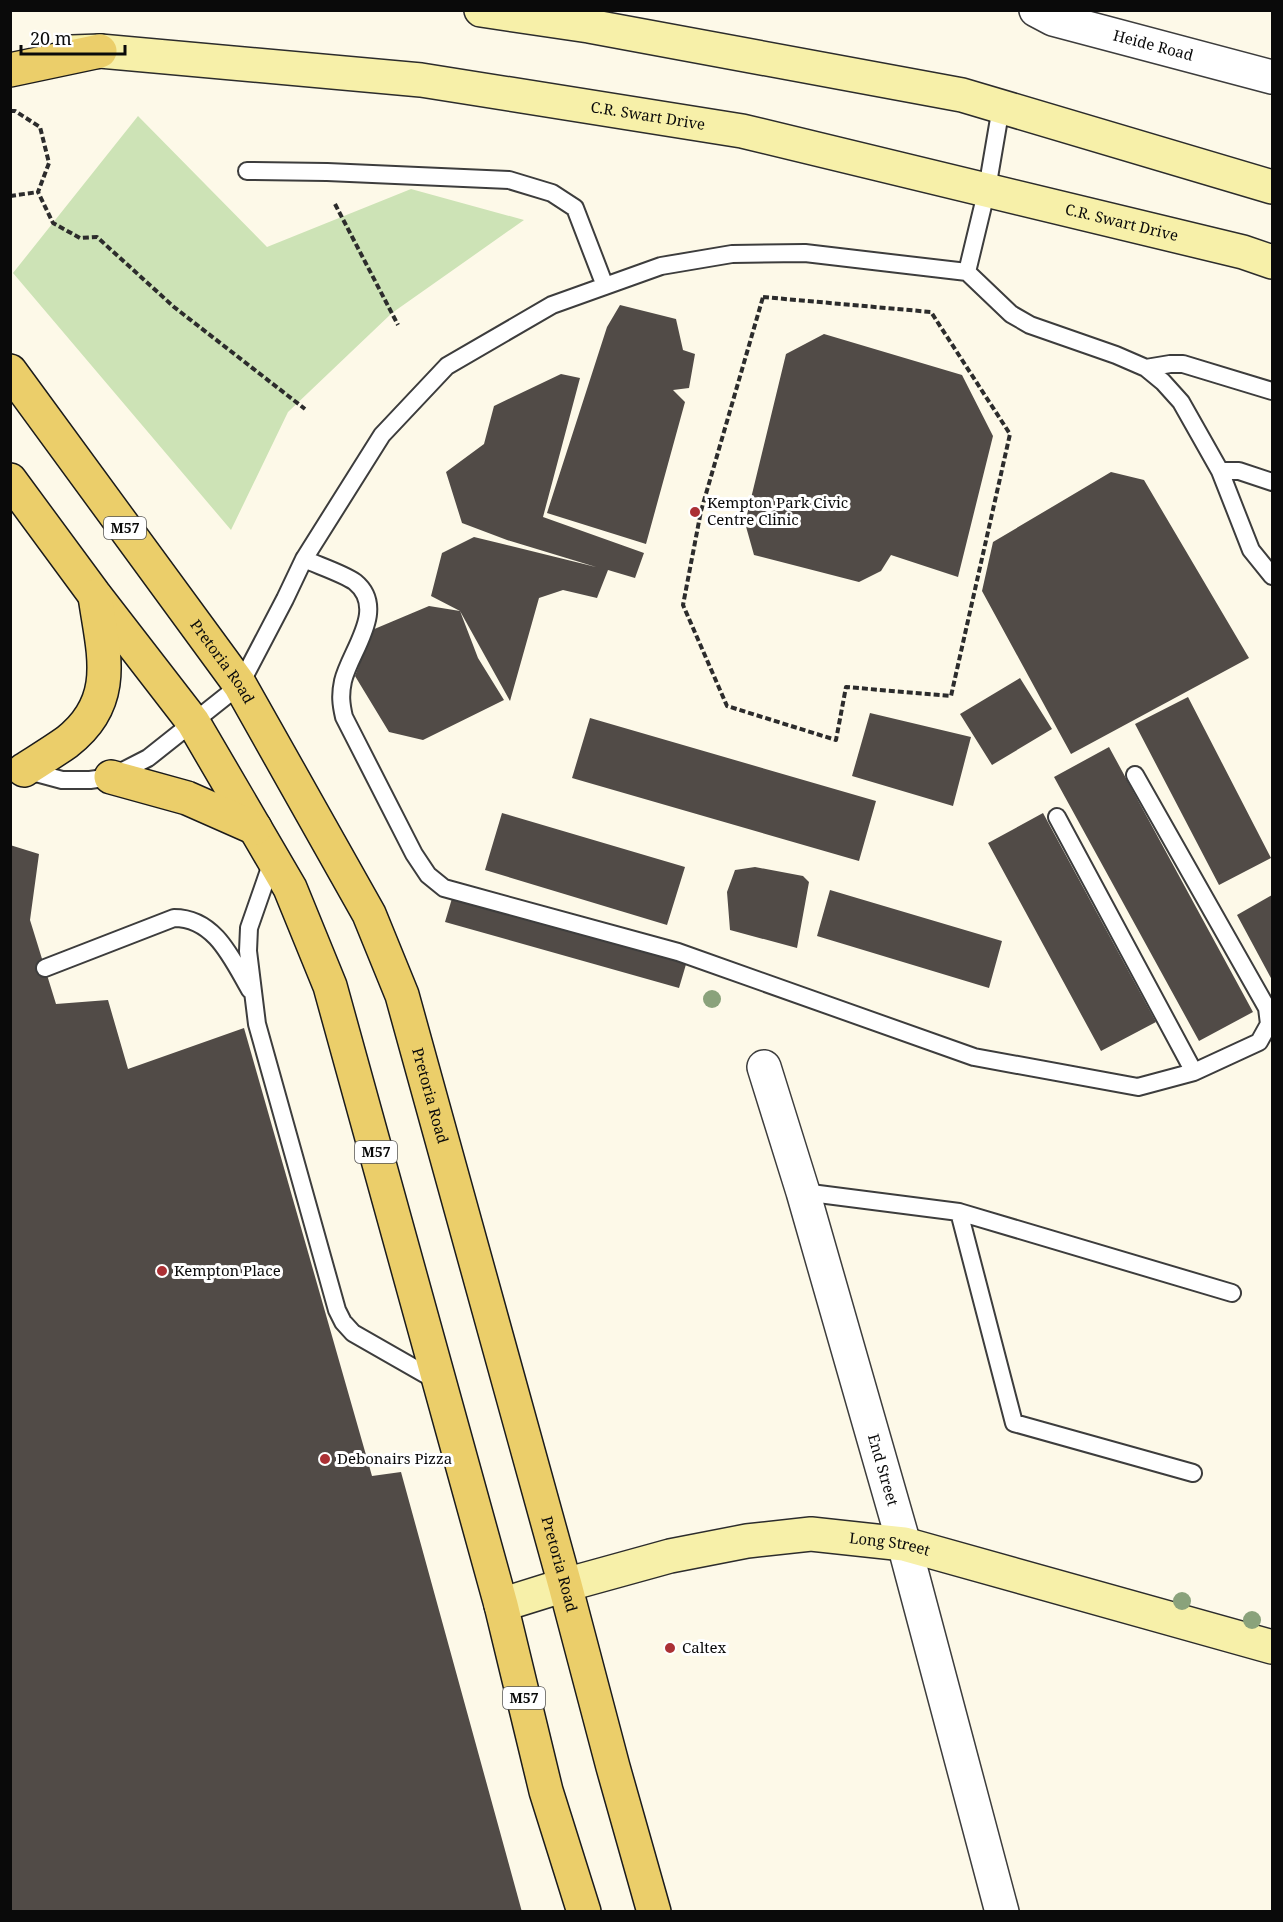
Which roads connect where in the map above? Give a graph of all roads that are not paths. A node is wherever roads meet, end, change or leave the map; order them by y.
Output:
1 (482, 10) edge
2 (1036, 10) edge
3 (100, 51) junction
4 (10, 54) edge
5 (10, 70) edge
6 (1272, 77) edge
7 (1001, 107) junction
8 (247, 171) dead end
9 (1272, 187) edge
10 (987, 189) junction
11 (1272, 262) edge
12 (967, 272) junction
13 (606, 286) junction
14 (1146, 368) junction
15 (10, 371) edge
16 (1272, 391) edge
17 (1220, 471) junction
18 (10, 480) edge
19 (1272, 482) edge
20 (304, 559) junction
21 (1272, 576) edge
22 (94, 594) junction
23 (240, 686) junction
24 (193, 722) junction
25 (17, 768) edge
26 (1135, 775) dead end
27 (111, 777) junction
28 (1056, 817) dead end
29 (255, 828) junction
30 (273, 858) junction
31 (45, 968) dead end
32 (253, 996) junction
33 (764, 1067) dead end
34 (1194, 1072) junction
35 (803, 1192) junction
36 (959, 1212) junction
37 (1232, 1293) dead end
38 (440, 1383) junction
39 (1193, 1473) dead end
40 (904, 1544) junction
41 (565, 1585) junction
42 (501, 1605) junction
43 (1272, 1647) edge
44 (584, 1911) edge
45 (654, 1911) edge
46 (1002, 1911) edge

1 - 7 main road
2 - 6 street, Heide Road
3 - 4 main road, C.R. Swart Drive
3 - 5 main road
3 - 10 main road, C.R. Swart Drive
7 - 9 main road
7 - 10 lane
8 - 13 lane
10 - 11 main road, C.R. Swart Drive
10 - 12 lane
12 - 13 lane
12 - 14 lane
13 - 20 lane
14 - 16 lane
14 - 17 lane
15 - 23 main road, Pretoria Road / M57
17 - 19 lane
17 - 21 lane
18 - 22 main road, M57
20 - 23 lane
20 - 34 lane
22 - 24 main road, M57
22 - 25 main road
23 - 24 lane
23 - 41 main road, Pretoria Road / M57
24 - 27 lane
24 - 29 main road, M57
25 - 27 lane
26 - 34 lane
27 - 29 main road
28 - 34 lane
29 - 30 main road, M57
30 - 32 lane
30 - 38 main road, M57
31 - 32 lane
32 - 38 lane
33 - 35 street, End Street
35 - 36 lane
35 - 40 street, End Street
36 - 37 lane
36 - 39 lane
38 - 42 main road, M57
40 - 41 main road, Long Street
40 - 43 main road, Long Street
40 - 46 street, End Street
41 - 42 main road, Long Street
41 - 45 main road, Pretoria Road / M57
42 - 44 main road, M57

